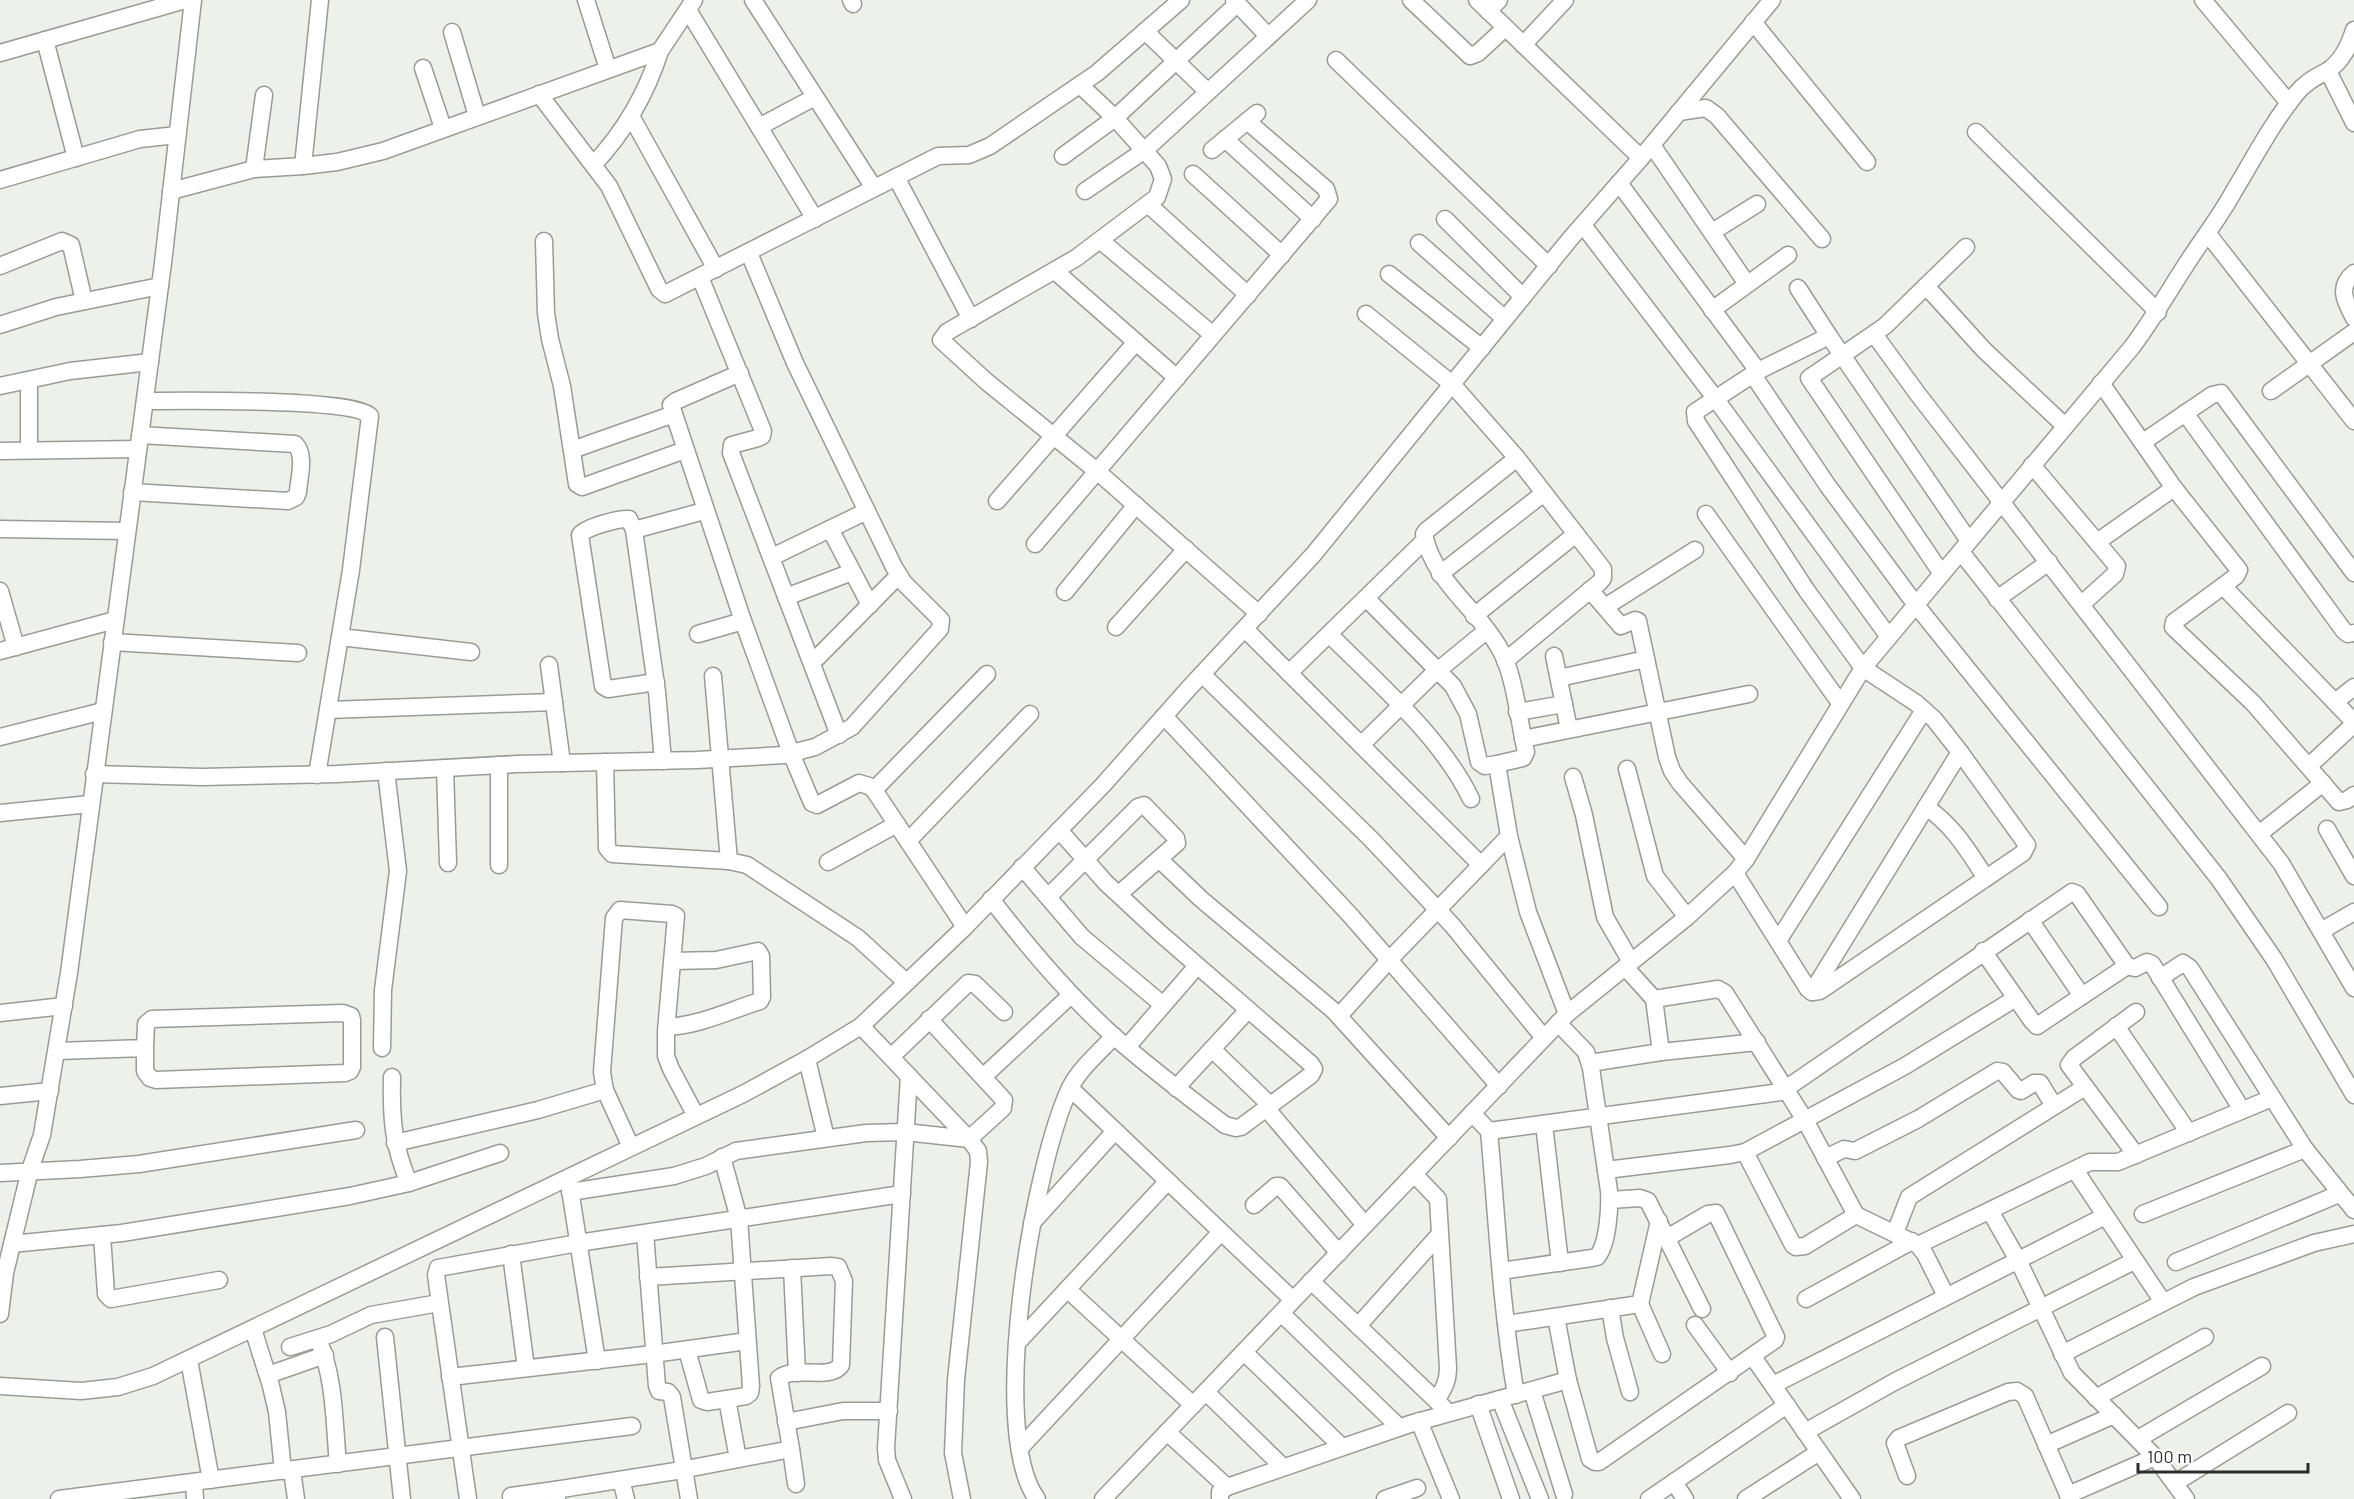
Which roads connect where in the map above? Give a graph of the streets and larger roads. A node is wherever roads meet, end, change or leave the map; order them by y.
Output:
1 (185, 0) edge
2 (193, 0) edge
3 (320, 0) edge
4 (586, 0) edge
5 (753, 0) edge
6 (1181, 0) edge
7 (1411, 0) edge
8 (1565, 0) edge
9 (2203, 0) edge
10 (1236, 2) edge
11 (1299, 3) edge
12 (1488, 4) edge
13 (691, 5) edge
14 (1761, 8) edge
15 (1505, 28) junction
16 (2354, 30) edge
17 (1145, 31) junction
18 (452, 32) dead end
19 (1268, 36) junction
20 (45, 40) junction
21 (1523, 45) junction
22 (660, 51) junction
23 (0, 53) edge
24 (1336, 60) dead end
25 (1176, 61) junction
26 (423, 68) dead end
27 (608, 69) junction
28 (2328, 71) junction
29 (1080, 85) junction
30 (1207, 91) junction
31 (539, 94) junction
32 (264, 95) dead end
33 (815, 97) junction
34 (2289, 103) junction
35 (1679, 112) junction
36 (477, 116) junction
37 (631, 116) junction
38 (1114, 118) junction
39 (2354, 123) edge
40 (443, 128) junction
41 (759, 128) junction
42 (1976, 132) dead end
43 (177, 135) junction
44 (1652, 145) junction
45 (1144, 150) junction
46 (1063, 156) dead end
47 (76, 158) junction
48 (1641, 158) junction
49 (1867, 162) dead end
50 (594, 164) junction
51 (303, 166) junction
52 (254, 169) junction
53 (1193, 174) dead end
54 (896, 177) junction
55 (0, 180) edge
56 (1619, 183) junction
57 (874, 188) junction
58 (171, 191) junction
59 (1085, 191) dead end
60 (1757, 204) dead end
61 (1149, 205) junction
62 (815, 219) junction
63 (1313, 219) junction
64 (1445, 219) dead end
65 (1583, 225) junction
66 (1712, 232) junction
67 (2208, 234) junction
68 (1822, 239) dead end
69 (543, 241) dead end
70 (1101, 241) junction
71 (1419, 243) dead end
72 (1966, 247) dead end
73 (749, 253) junction
74 (1282, 255) junction
75 (1788, 255) dead end
76 (0, 266) edge
77 (1549, 266) junction
78 (716, 269) junction
79 (1055, 271) junction
80 (2354, 273) edge
81 (1389, 274) dead end
82 (700, 277) junction
83 (1747, 284) junction
84 (160, 286) junction
85 (1926, 286) junction
86 (1798, 288) dead end
87 (1248, 295) junction
88 (1523, 297) junction
89 (84, 301) junction
90 (1712, 310) junction
91 (2158, 312) junction
92 (1366, 314) dead end
93 (2354, 318) edge
94 (970, 319) junction
95 (1505, 319) junction
96 (0, 325) edge
97 (2354, 332) edge
98 (1874, 334) junction
99 (1213, 335) junction
100 (1829, 336) junction
101 (1136, 342) junction
102 (1482, 348) junction
103 (1842, 354) junction
104 (150, 362) junction
105 (2308, 363) junction
106 (740, 373) junction
107 (1755, 373) junction
108 (1177, 378) junction
109 (29, 380) junction
110 (2101, 383) junction
111 (1452, 384) junction
112 (0, 386) edge
113 (2271, 391) dead end
114 (1715, 398) junction
115 (145, 400) junction
116 (2185, 413) junction
117 (674, 414) junction
118 (2354, 421) edge
119 (2065, 426) junction
120 (1053, 436) junction
121 (139, 442) junction
122 (2143, 442) junction
123 (29, 450) junction
124 (572, 450) junction
125 (685, 450) junction
126 (0, 451) edge
127 (1517, 458) junction
128 (2032, 465) junction
129 (1098, 472) junction
130 (2175, 488) junction
131 (132, 492) junction
132 (1544, 493) junction
133 (997, 501) dead end
134 (2002, 501) junction
135 (1136, 505) junction
136 (704, 511) junction
137 (867, 511) junction
138 (1706, 514) dead end
139 (0, 529) edge
140 (634, 530) junction
141 (830, 530) junction
142 (127, 531) junction
143 (1576, 534) junction
144 (1425, 540) junction
145 (2097, 542) junction
146 (1035, 544) dead end
147 (1965, 547) junction
148 (1186, 549) junction
149 (1695, 550) dead end
150 (772, 557) junction
151 (2049, 562) junction
152 (852, 572) junction
153 (2354, 573) edge
154 (1440, 574) junction
155 (1942, 574) junction
156 (899, 575) junction
157 (2223, 586) junction
158 (1590, 590) junction
159 (0, 591) edge
160 (1065, 592) dead end
161 (786, 597) junction
162 (1366, 598) junction
163 (1997, 599) junction
164 (2082, 604) junction
165 (1916, 605) junction
166 (870, 606) junction
167 (1605, 607) junction
168 (1259, 614) junction
169 (1474, 616) junction
170 (115, 620) junction
171 (743, 621) junction
172 (1116, 627) dead end
173 (1245, 629) junction
174 (1486, 631) junction
175 (2354, 633) edge
176 (698, 634) dead end
177 (1329, 634) junction
178 (340, 637) junction
179 (1889, 637) junction
180 (112, 642) junction
181 (8, 649) edge
182 (471, 652) dead end
183 (298, 653) dead end
184 (1554, 656) dead end
185 (1646, 659) junction
186 (1505, 660) junction
187 (812, 663) junction
188 (549, 665) dead end
189 (1863, 668) junction
190 (1438, 669) junction
191 (1289, 673) junction
192 (987, 674) dead end
193 (1203, 675) junction
194 (713, 676) dead end
195 (1559, 678) junction
196 (656, 682) junction
197 (2354, 687) edge
198 (1749, 694) dead end
199 (554, 702) junction
200 (2335, 702) junction
201 (1840, 703) junction
202 (1564, 704) junction
203 (1401, 705) junction
204 (328, 710) junction
205 (1924, 710) junction
206 (103, 711) junction
207 (1657, 711) junction
208 (1517, 712) junction
209 (1030, 714) dead end
210 (1164, 716) junction
211 (2354, 723) edge
212 (1569, 729) junction
213 (839, 735) junction
214 (0, 737) edge
215 (1523, 739) junction
216 (1361, 745) junction
217 (1960, 752) junction
218 (791, 753) junction
219 (722, 758) junction
220 (663, 761) junction
221 (605, 762) junction
222 (562, 763) junction
223 (1497, 764) junction
224 (499, 765) junction
225 (2309, 766) junction
226 (445, 768) junction
227 (1628, 769) dead end
228 (386, 771) junction
229 (94, 774) junction
230 (317, 775) junction
231 (1573, 777) dead end
232 (2323, 783) junction
233 (874, 790) junction
234 (2354, 795) edge
235 (1471, 799) dead end
236 (90, 804) junction
237 (1926, 807) junction
238 (0, 813) edge
239 (897, 824) junction
240 (2327, 829) dead end
241 (1059, 830) junction
242 (2259, 834) junction
243 (1509, 836) junction
244 (908, 840) junction
245 (1159, 859) junction
246 (1746, 859) junction
247 (1086, 860) junction
248 (729, 861) junction
249 (828, 862) dead end
250 (448, 863) dead end
251 (499, 864) dead end
252 (1481, 865) junction
253 (1022, 867) junction
254 (1735, 873) junction
255 (2354, 876) edge
256 (1986, 878) junction
257 (1119, 894) junction
258 (1048, 897) junction
259 (991, 899) junction
260 (2159, 907) dead end
261 (1438, 911) junction
262 (2354, 912) edge
263 (1687, 917) junction
264 (2030, 920) junction
265 (965, 927) junction
266 (2321, 931) junction
267 (1778, 941) junction
268 (1983, 951) junction
269 (1390, 959) junction
270 (673, 961) junction
271 (1628, 965) junction
272 (1197, 966) junction
273 (2127, 966) junction
274 (2160, 978) junction
275 (906, 982) junction
276 (2354, 988) edge
277 (1812, 992) junction
278 (1071, 994) junction
279 (2082, 996) junction
280 (2016, 998) junction
281 (1654, 999) junction
282 (1163, 1005) junction
283 (63, 1006) junction
284 (1248, 1010) junction
285 (1004, 1012) dead end
286 (2136, 1012) dead end
287 (0, 1013) edge
288 (1339, 1017) junction
289 (1563, 1018) junction
290 (929, 1019) junction
291 (861, 1026) junction
292 (2116, 1026) junction
293 (667, 1027) junction
294 (1544, 1038) junction
295 (1120, 1042) junction
296 (1757, 1042) junction
297 (146, 1048) junction
298 (382, 1048) dead end
299 (1212, 1049) junction
300 (57, 1052) junction
301 (1661, 1052) junction
302 (891, 1057) junction
303 (807, 1059) junction
304 (1590, 1062) junction
305 (909, 1076) junction
306 (984, 1076) junction
307 (392, 1077) dead end
308 (1498, 1086) junction
309 (2085, 1087) junction
310 (1070, 1088) junction
311 (1176, 1088) junction
312 (1787, 1089) junction
313 (605, 1090) junction
314 (50, 1091) junction
315 (2354, 1095) edge
316 (0, 1096) edge
317 (2272, 1098) junction
318 (2054, 1106) junction
319 (1268, 1107) junction
320 (2242, 1110) junction
321 (1472, 1113) junction
322 (696, 1116) junction
323 (1597, 1118) junction
324 (1805, 1120) junction
325 (1544, 1124) junction
326 (356, 1130) dead end
327 (1115, 1131) junction
328 (1489, 1131) junction
329 (905, 1132) junction
330 (2188, 1133) junction
331 (826, 1138) junction
332 (1449, 1138) junction
333 (969, 1139) junction
334 (395, 1143) junction
335 (631, 1147) junction
336 (2305, 1149) junction
337 (1745, 1152) junction
338 (500, 1153) dead end
339 (2136, 1155) junction
340 (722, 1157) junction
341 (1826, 1158) junction
342 (30, 1170) junction
343 (1606, 1170) junction
344 (2075, 1170) junction
345 (0, 1173) edge
346 (1414, 1174) junction
347 (1168, 1181) junction
348 (409, 1183) junction
349 (569, 1184) junction
350 (902, 1194) junction
351 (2339, 1194) junction
352 (1610, 1200) junction
353 (1254, 1205) dead end
354 (1990, 1210) junction
355 (2354, 1210) edge
356 (2144, 1214) dead end
357 (1856, 1215) junction
358 (2105, 1216) junction
359 (739, 1219) junction
360 (1659, 1221) junction
361 (1032, 1223) junction
362 (1365, 1225) junction
363 (1221, 1232) junction
364 (645, 1233) junction
365 (1895, 1233) junction
366 (1439, 1234) junction
367 (2354, 1234) edge
368 (102, 1235) junction
369 (1667, 1238) junction
370 (578, 1243) junction
371 (1915, 1243) junction
372 (12, 1244) junction
373 (1339, 1253) junction
374 (511, 1254) junction
375 (2018, 1260) junction
376 (2134, 1261) junction
377 (2176, 1262) dead end
378 (1560, 1263) junction
379 (792, 1268) junction
380 (743, 1271) junction
381 (1501, 1271) junction
382 (648, 1277) junction
383 (219, 1280) dead end
384 (1311, 1281) junction
385 (1067, 1289) junction
386 (1946, 1296) junction
387 (1806, 1299) dead end
388 (1293, 1300) junction
389 (2163, 1302) junction
390 (440, 1303) junction
391 (1640, 1304) junction
392 (2042, 1307) junction
393 (1610, 1308) junction
394 (1702, 1309) dead end
395 (1281, 1313) junction
396 (0, 1314) edge
397 (1556, 1317) junction
398 (1506, 1324) junction
399 (1695, 1325) dead end
400 (1358, 1326) junction
401 (253, 1329) junction
402 (385, 1336) dead end
403 (2205, 1337) dead end
404 (318, 1339) junction
405 (1121, 1339) junction
406 (747, 1341) junction
407 (1017, 1342) junction
408 (290, 1347) dead end
409 (687, 1350) junction
410 (1244, 1352) junction
411 (653, 1354) junction
412 (1662, 1354) dead end
413 (2062, 1354) junction
414 (325, 1355) junction
415 (1753, 1357) junction
416 (189, 1360) junction
417 (597, 1360) junction
418 (2262, 1366) dead end
419 (526, 1368) junction
420 (797, 1373) junction
421 (1730, 1373) junction
422 (268, 1375) junction
423 (450, 1377) junction
424 (1568, 1380) junction
425 (1773, 1385) junction
426 (0, 1386) edge
427 (1206, 1392) junction
428 (1630, 1392) dead end
429 (1516, 1395) junction
430 (2096, 1398) junction
431 (727, 1399) junction
432 (1436, 1400) junction
433 (1479, 1404) junction
434 (1193, 1405) junction
435 (1787, 1405) junction
436 (889, 1411) junction
437 (1449, 1412) junction
438 (2288, 1413) dead end
439 (2114, 1415) junction
440 (1419, 1421) junction
441 (786, 1422) junction
442 (633, 1426) dead end
443 (1399, 1427) junction
444 (1167, 1432) junction
445 (1805, 1432) junction
446 (2138, 1438) junction
447 (2046, 1445) junction
448 (1341, 1447) junction
449 (1020, 1448) junction
450 (460, 1449) junction
451 (791, 1449) junction
452 (1819, 1452) junction
453 (398, 1456) junction
454 (2155, 1457) junction
455 (738, 1460) junction
456 (338, 1464) junction
457 (1283, 1467) junction
458 (685, 1469) junction
459 (287, 1470) junction
460 (1907, 1476) dead end
461 (621, 1480) junction
462 (1674, 1482) junction
463 (2175, 1483) junction
464 (796, 1484) dead end
465 (200, 1487) edge
466 (1417, 1488) dead end
467 (1223, 1493) edge
468 (556, 1494) edge
469 (1564, 1494) dead end
470 (512, 1496) dead end
471 (1108, 1497) edge
472 (2069, 1497) edge
473 (1851, 1498) edge
474 (59, 1499) edge
475 (296, 1499) edge
476 (402, 1499) edge
477 (468, 1499) edge
478 (626, 1499) edge
479 (689, 1499) edge
480 (903, 1499) edge
481 (962, 1499) edge
482 (1037, 1499) edge
483 (1385, 1499) edge
484 (1451, 1499) edge
485 (1510, 1499) edge
486 (1540, 1499) edge
487 (1649, 1499) edge
488 (1685, 1499) edge
489 (1746, 1499) edge
490 (2186, 1499) edge

1 - 20 street
2 - 43 street
3 - 51 street
4 - 27 street
5 - 33 street
6 - 17 street
7 - 15 street
8 - 21 street
9 - 34 street
10 - 19 street
10 - 25 street
11 - 19 street
12 - 15 street
13 - 22 street
13 - 41 street
14 - 35 street
14 - 49 street
15 - 21 street
16 - 28 street
17 - 25 street
17 - 29 street
18 - 36 street
19 - 30 street
20 - 23 street
20 - 47 street
21 - 48 street
22 - 27 street
22 - 37 street
24 - 77 street
25 - 30 street
25 - 38 street
26 - 40 street
27 - 31 street
28 - 34 street
28 - 39 street
29 - 38 street
29 - 54 street
30 - 45 street
31 - 36 street
31 - 50 street
32 - 52 street
33 - 41 street
33 - 57 street
34 - 67 street
35 - 44 street
35 - 68 street
36 - 40 street
37 - 50 street
37 - 78 street
38 - 45 street
38 - 46 street
40 - 51 street
41 - 62 street
42 - 91 street
43 - 47 street
43 - 58 street
44 - 48 street
44 - 66 street
45 - 59 street
45 - 61 street
47 - 55 street
48 - 56 street
50 - 82 street
51 - 52 street
52 - 58 street
53 - 74 street
54 - 57 street
54 - 94 street
56 - 65 street
56 - 90 street
57 - 62 street
58 - 84 street
60 - 66 street
61 - 70 street
61 - 87 street
62 - 73 street
63 - 63 street
63 - 74 street
64 - 88 street
65 - 77 street
65 - 114 street
66 - 83 street
67 - 91 street
67 - 105 street
69 - 124 street
70 - 79 street
70 - 99 street
71 - 95 street
72 - 85 street
73 - 78 street
73 - 137 street
74 - 87 street
75 - 83 street
76 - 89 street
77 - 88 street
78 - 82 street
79 - 94 street
79 - 101 street
80 - 93 street
81 - 102 street
82 - 106 street
83 - 90 street
84 - 89 street
84 - 104 street
85 - 98 street
85 - 119 street
86 - 100 street
87 - 99 street
88 - 95 street
89 - 96 street
90 - 107 street
91 - 110 street
92 - 111 street
94 - 120 street
95 - 102 street
97 - 105 street
98 - 103 street
98 - 134 street
99 - 108 street
100 - 103 street
100 - 107 street
101 - 108 street
101 - 120 street
102 - 111 street
103 - 147 street
103 - 155 street
104 - 109 street
104 - 115 street
105 - 113 street
105 - 118 street
106 - 117 street
106 - 150 street
107 - 114 street
107 - 165 street
108 - 129 street
109 - 112 street
109 - 123 street
110 - 119 street
110 - 122 street
111 - 127 street
111 - 168 street
114 - 179 street
114 - 189 street
115 - 121 street
115 - 178 street
116 - 122 street
116 - 153 street
116 - 175 street
117 - 124 street
117 - 125 street
119 - 128 street
120 - 129 street
120 - 133 street
121 - 123 street
121 - 131 street
121 - 131 street
122 - 130 street
123 - 126 street
124 - 125 street
125 - 136 street
127 - 132 street
127 - 144 street
128 - 134 street
128 - 145 street
129 - 135 street
129 - 146 street
130 - 145 street
130 - 157 street
131 - 142 street
132 - 143 street
132 - 154 street
134 - 147 street
134 - 151 street
135 - 148 street
135 - 160 street
136 - 140 street
136 - 171 street
137 - 141 street
137 - 156 street
138 - 201 street
139 - 142 street
140 - 196 street
140 - 196 street
141 - 150 street
141 - 152 street
142 - 170 street
143 - 158 street
143 - 169 street
144 - 154 street
144 - 162 street
145 - 164 street
147 - 155 street
147 - 163 street
148 - 168 street
148 - 172 street
149 - 167 street
150 - 161 street
151 - 163 street
151 - 164 street
152 - 161 street
152 - 166 street
154 - 169 street
155 - 165 street
156 - 166 street
156 - 213 street
157 - 200 street
157 - 225 street
158 - 167 street
158 - 186 street
159 - 181 street
161 - 187 street
162 - 177 street
162 - 190 street
163 - 315 street
164 - 242 street
165 - 179 street
165 - 260 street
166 - 187 street
167 - 185 street
168 - 173 street
169 - 174 street
170 - 180 street
170 - 181 street
171 - 176 street
171 - 218 street
173 - 191 street
173 - 193 street
174 - 186 street
174 - 190 street
177 - 191 street
177 - 203 street
178 - 182 street
178 - 204 street
179 - 189 street
180 - 183 street
180 - 206 street
184 - 195 street
185 - 195 street
185 - 207 street
186 - 208 street
187 - 213 street
188 - 199 street
189 - 201 street
189 - 205 street
190 - 203 street
190 - 223 street
191 - 216 street
192 - 233 street
193 - 210 street
193 - 261 street
194 - 219 street
195 - 202 street
196 - 220 street
197 - 200 street
198 - 207 street
199 - 204 street
199 - 222 street
200 - 211 street
201 - 246 street
202 - 208 street
202 - 212 street
203 - 216 street
203 - 235 street
204 - 230 street
205 - 217 street
205 - 267 street
206 - 214 street
206 - 229 street
207 - 212 street
207 - 246 street
208 - 215 street
209 - 244 street
210 - 241 street
210 - 269 street
211 - 225 street
212 - 215 street
213 - 218 street
215 - 223 street
216 - 252 street
217 - 237 street
217 - 256 street
218 - 219 street
218 - 233 street
219 - 220 street
219 - 248 street
220 - 221 street
221 - 222 street
221 - 248 street
222 - 224 street
223 - 243 street
224 - 226 street
224 - 251 street
225 - 232 street
226 - 228 street
226 - 250 street
227 - 263 street
228 - 230 street
228 - 298 street
229 - 230 street
229 - 236 street
231 - 271 street
232 - 234 street
232 - 242 street
233 - 239 street
236 - 238 street
236 - 283 street
237 - 256 street
237 - 277 street
239 - 244 street
239 - 249 street
240 - 255 street
241 - 247 street
241 - 253 street
242 - 266 street
243 - 252 street
243 - 289 street
244 - 265 street
245 - 247 street
245 - 257 street
245 - 288 street
246 - 254 street
247 - 257 street
247 - 258 street
248 - 275 street
252 - 261 street
253 - 258 street
253 - 259 street
254 - 263 street
254 - 267 street
256 - 277 street
257 - 272 street
258 - 282 street
259 - 265 street
259 - 278 street
261 - 269 street
261 - 294 street
262 - 266 street
263 - 271 street
264 - 268 street
264 - 273 street
264 - 279 street
265 - 275 street
266 - 276 street
267 - 277 street
268 - 280 street
268 - 312 street
269 - 288 street
269 - 308 street
270 - 293 street
270 - 293 street
270 - 313 street
271 - 281 street
271 - 289 street
272 - 282 street
272 - 284 street
273 - 274 street
273 - 279 street
274 - 317 street
274 - 320 street
275 - 291 street
278 - 295 street
278 - 306 street
279 - 280 street
280 - 324 street
281 - 296 street
281 - 301 street
282 - 295 street
283 - 287 street
283 - 300 street
284 - 299 street
284 - 319 street
285 - 290 street
286 - 292 street
288 - 332 street
289 - 294 street
289 - 304 street
290 - 302 street
290 - 306 street
291 - 302 street
291 - 303 street
292 - 309 street
292 - 330 street
293 - 322 street
294 - 308 street
295 - 310 street
295 - 311 street
296 - 301 street
296 - 312 street
297 - 297 street
297 - 300 street
299 - 311 street
299 - 319 street
300 - 314 street
301 - 304 street
302 - 305 street
303 - 322 street
303 - 331 street
304 - 323 street
305 - 329 street
305 - 333 street
306 - 333 street
307 - 334 street
308 - 321 street
309 - 318 street
309 - 339 street
310 - 327 street
310 - 361 street
311 - 319 street
312 - 323 street
312 - 324 street
313 - 334 street
313 - 335 street
314 - 316 street
314 - 342 street
317 - 320 street
317 - 336 street
318 - 341 street
318 - 365 street
319 - 362 street
320 - 330 street
321 - 328 street
321 - 332 street
322 - 335 street
323 - 325 street
323 - 343 street
324 - 337 street
324 - 341 street
325 - 328 street
325 - 378 street
326 - 342 street
327 - 347 street
327 - 361 street
328 - 381 street
329 - 331 street
329 - 333 street
329 - 350 street
330 - 339 street
331 - 340 street
332 - 346 street
333 - 481 street
334 - 348 street
335 - 349 street
336 - 351 street
336 - 356 street
337 - 343 street
337 - 357 street
338 - 348 street
339 - 344 street
340 - 349 street
340 - 359 street
341 - 357 street
342 - 345 street
342 - 372 street
343 - 352 street
344 - 354 street
344 - 358 street
346 - 362 street
346 - 366 street
347 - 363 street
347 - 385 street
348 - 368 street
349 - 370 street
349 - 401 street
350 - 359 street
350 - 436 street
351 - 355 street
351 - 377 street
352 - 360 street
352 - 378 street
353 - 373 street
354 - 371 street
354 - 375 street
357 - 365 street
358 - 375 street
358 - 376 street
359 - 364 street
359 - 380 street
360 - 369 street
360 - 391 street
361 - 407 street
362 - 373 street
363 - 388 street
363 - 405 street
364 - 370 street
364 - 382 street
365 - 371 street
366 - 400 street
366 - 432 street
367 - 389 street
368 - 372 street
368 - 383 street
369 - 394 street
369 - 415 street
370 - 374 street
370 - 417 street
371 - 386 street
371 - 387 street
372 - 396 street
373 - 384 street
374 - 390 street
374 - 419 street
375 - 386 street
375 - 392 street
376 - 389 street
376 - 392 street
378 - 381 street
379 - 380 street
379 - 420 street
379 - 420 street
380 - 382 street
380 - 406 street
381 - 398 street
382 - 411 street
384 - 388 street
384 - 400 street
385 - 405 street
385 - 407 street
386 - 425 street
388 - 395 street
389 - 413 street
390 - 404 street
390 - 423 street
391 - 393 street
391 - 412 street
392 - 413 street
392 - 445 street
393 - 397 street
393 - 428 street
395 - 410 street
395 - 443 street
397 - 398 street
397 - 424 street
398 - 429 street
399 - 421 street
400 - 432 street
401 - 416 street
401 - 422 street
402 - 453 street
403 - 430 street
404 - 408 street
404 - 414 street
405 - 434 street
405 - 449 street
406 - 409 street
406 - 431 street
407 - 449 street
409 - 411 street
409 - 431 street
410 - 427 street
410 - 448 street
411 - 417 street
411 - 458 street
413 - 430 street
414 - 422 street
414 - 456 street
415 - 421 street
415 - 425 street
416 - 426 street
416 - 465 street
417 - 419 street
418 - 446 street
419 - 423 street
420 - 441 street
421 - 424 street
422 - 459 street
423 - 450 street
424 - 429 street
425 - 435 street
427 - 434 street
427 - 457 street
429 - 433 street
429 - 469 street
429 - 486 street
430 - 439 street
431 - 455 street
432 - 437 street
433 - 437 street
433 - 485 street
434 - 444 street
435 - 445 street
435 - 462 street
436 - 441 street
436 - 480 street
437 - 440 street
438 - 463 street
439 - 446 street
439 - 447 street
440 - 443 street
440 - 484 street
441 - 451 street
442 - 450 street
443 - 448 street
444 - 467 street
444 - 471 street
445 - 452 street
446 - 454 street
447 - 460 street
447 - 472 street
448 - 457 street
449 - 482 street
450 - 453 street
450 - 477 street
451 - 455 street
451 - 464 street
452 - 473 street
452 - 489 street
453 - 456 street
453 - 476 street
454 - 463 street
454 - 472 street
455 - 458 street
456 - 459 street
457 - 467 street
458 - 461 street
458 - 479 street
459 - 465 street
459 - 475 street
461 - 468 street
461 - 478 street
462 - 487 street
462 - 488 street
463 - 490 street
465 - 474 street
466 - 483 street
468 - 470 street

